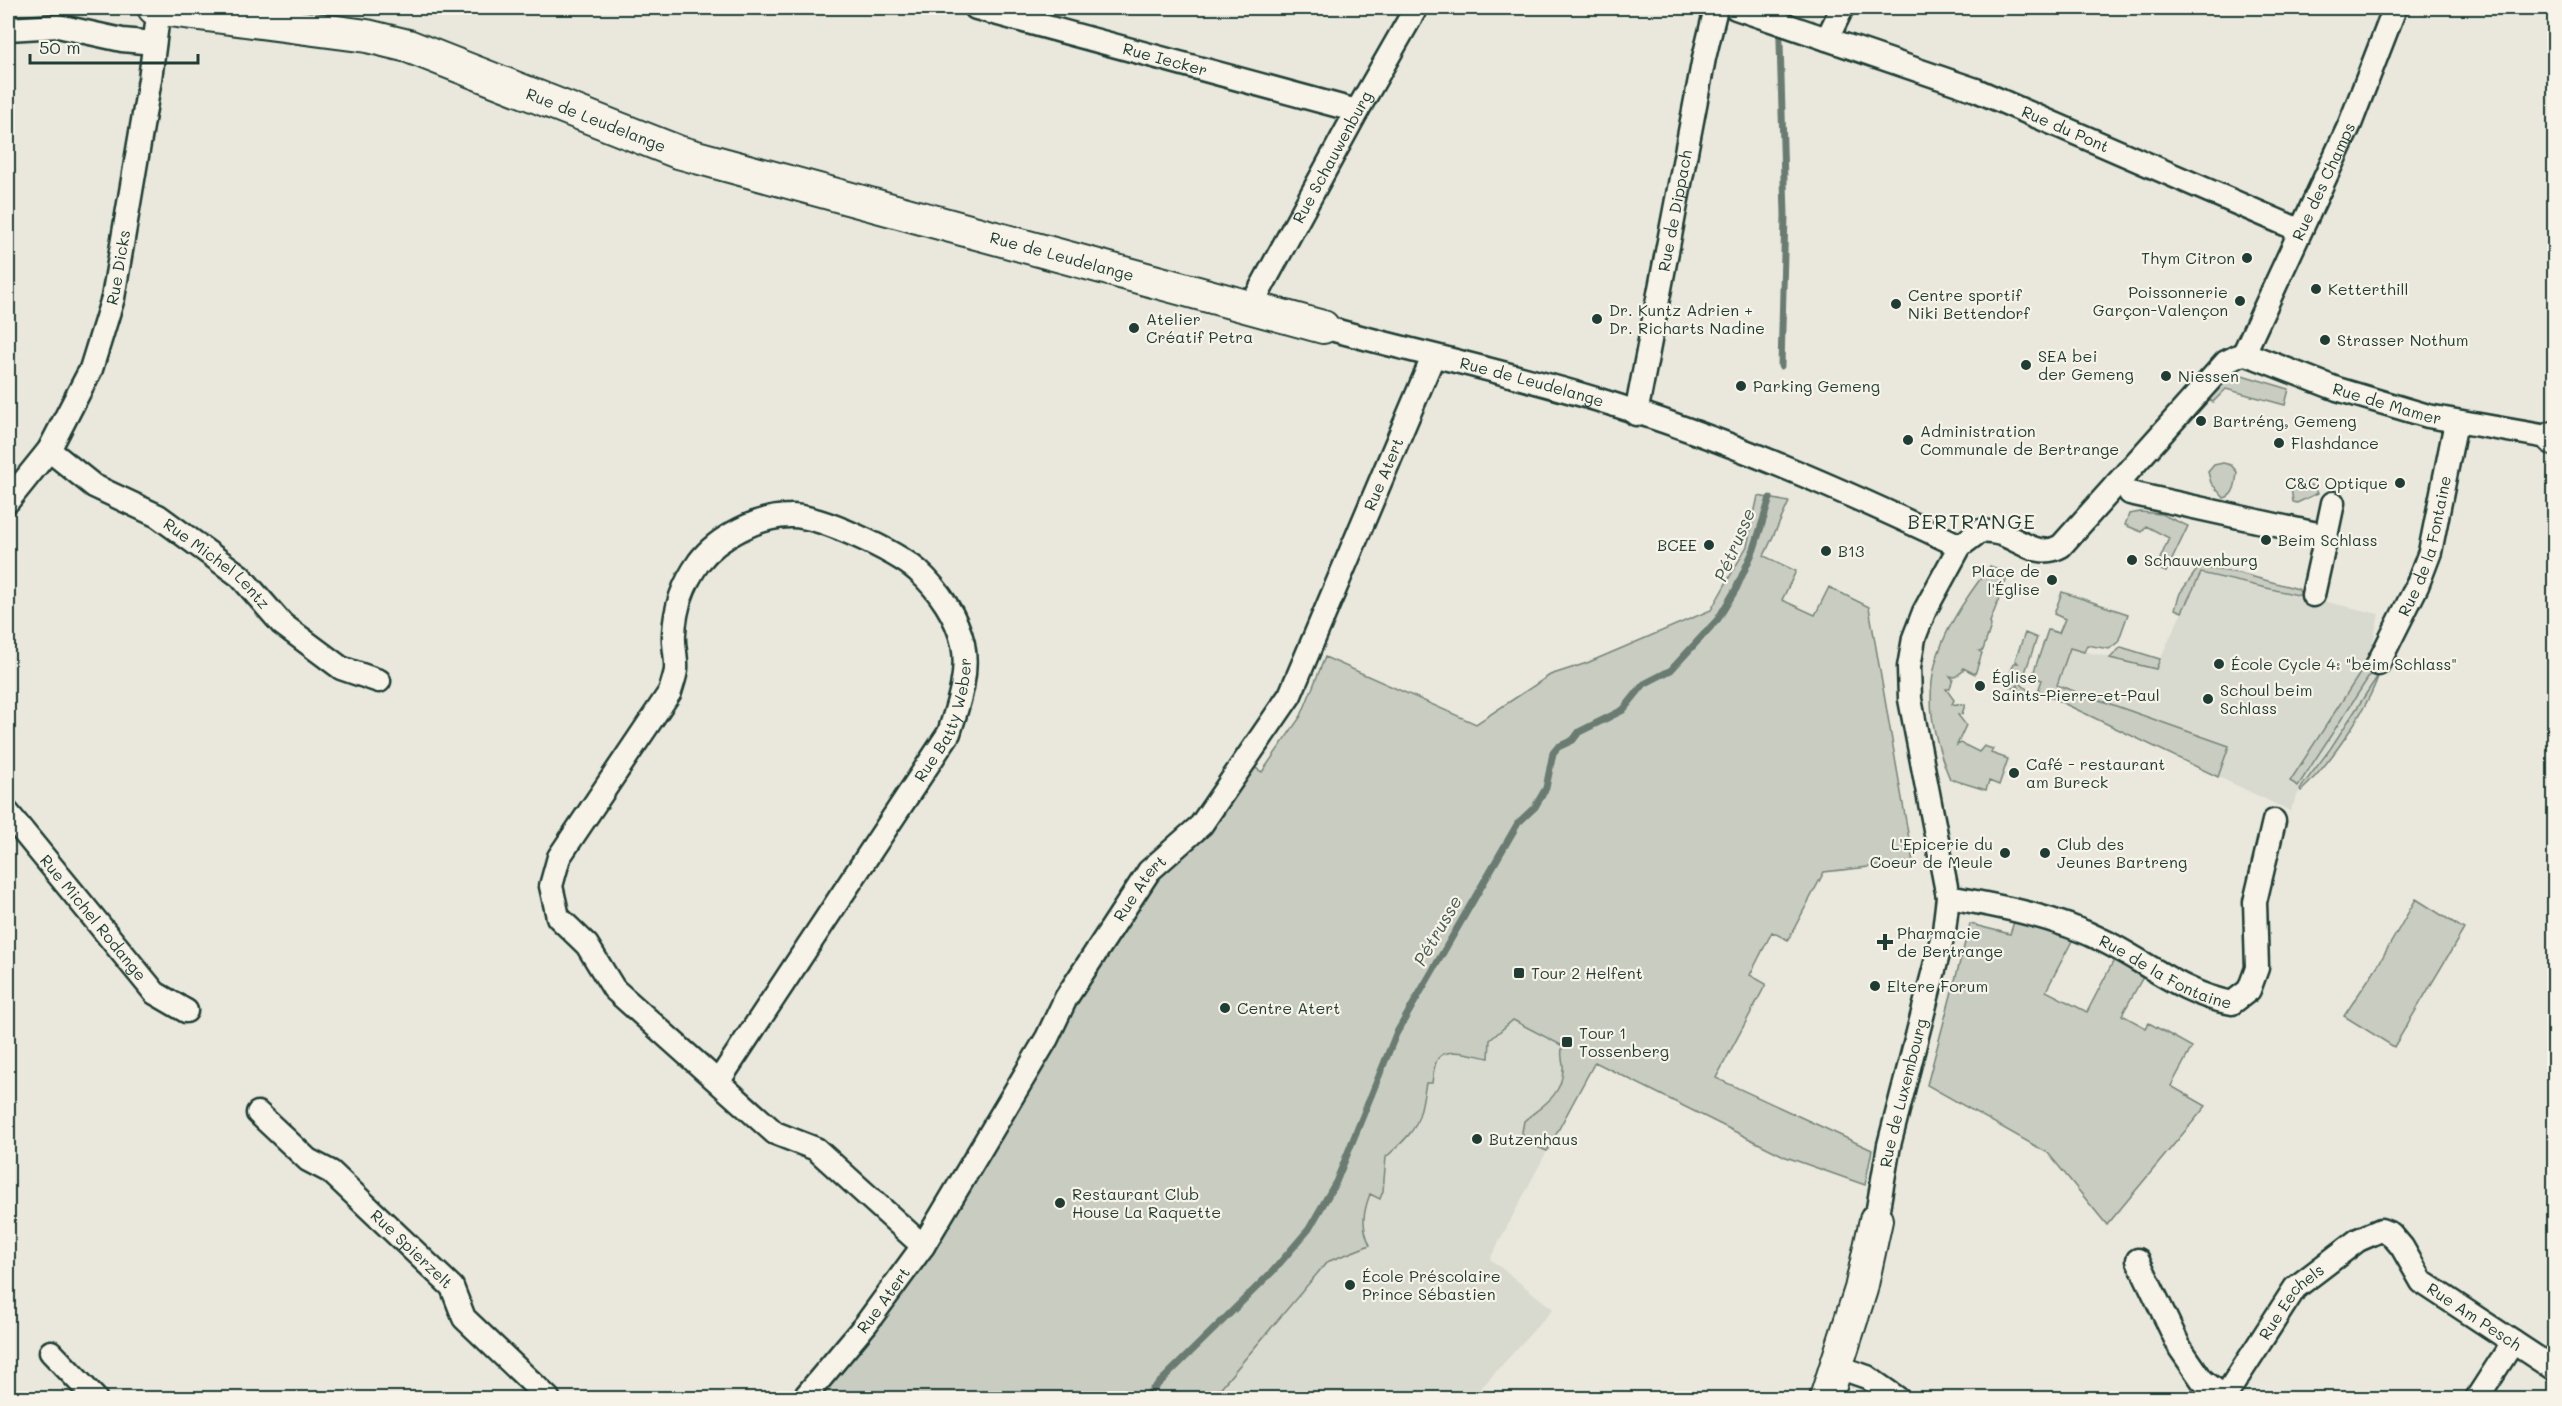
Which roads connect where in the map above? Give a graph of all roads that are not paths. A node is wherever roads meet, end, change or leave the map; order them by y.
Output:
1 (154, 8) edge
2 (159, 8) edge
3 (976, 8) edge
4 (1416, 8) edge
5 (1716, 8) edge
6 (1842, 8) edge
7 (2395, 8) edge
8 (1744, 10) edge
9 (8, 29) edge
10 (1827, 39) junction
11 (154, 43) junction
12 (1356, 111) junction
13 (2300, 230) junction
14 (1250, 308) junction
15 (1323, 327) joint
16 (1433, 357) junction
17 (2235, 358) junction
18 (1636, 414) junction
19 (2456, 422) junction
20 (2554, 438) edge
21 (49, 450) junction
22 (2130, 493) dead end
23 (8, 501) edge
24 (2333, 503) dead end
25 (2326, 536) junction
26 (1960, 546) junction
27 (2313, 596) dead end
28 (2378, 664) dead end
29 (379, 681) dead end
30 (8, 813) edge
31 (2274, 821) dead end
32 (1948, 897) junction
33 (186, 1011) dead end
34 (718, 1082) junction
35 (258, 1113) dead end
36 (1876, 1220) joint
37 (2381, 1230) joint
38 (923, 1246) junction
39 (2138, 1260) dead end
40 (2513, 1342) junction
41 (51, 1352) dead end
42 (1838, 1367) junction
43 (2554, 1369) edge
44 (95, 1398) edge
45 (548, 1398) edge
46 (804, 1398) edge
47 (1826, 1398) edge
48 (1897, 1398) edge
49 (2224, 1398) edge
50 (2477, 1398) edge

1 - 2 street, Rue de Leudelange
2 - 11 street, Rue Dicks
2 - 14 street, Rue de Leudelange
3 - 12 street, Rue Iecker
4 - 12 street, Rue Schauwenburg
5 - 18 street, Rue de Dippach
6 - 10 street
7 - 13 street, Rue des Champs
8 - 10 street, Rue du Pont
9 - 11 street
10 - 13 street, Rue du Pont
11 - 21 street, Rue Dicks
12 - 14 street, Rue Schauwenburg
13 - 17 street, Rue des Champs
14 - 15 street, Rue de Leudelange
15 - 16 street, Rue de Leudelange
16 - 18 street, Rue de Leudelange
16 - 38 street, Rue Atert
17 - 19 street, Rue de Mamer
17 - 26 street
18 - 26 street, Rue de Leudelange
19 - 20 street, Rue de Mamer
19 - 28 street, Rue de la Fontaine
21 - 23 street, Rue Dicks
21 - 29 street, Rue Michel Lentz
22 - 25 street
24 - 25 street
25 - 27 street
26 - 32 street, Rue de Luxembourg
30 - 33 street, Rue Michel Rodange
31 - 32 street, Rue de la Fontaine
32 - 36 street, Rue de Luxembourg
34 - 34 street, Rue Batty Weber
34 - 38 street, Rue Batty Weber
35 - 45 street, Rue Spierzelt
36 - 42 street, Rue de Luxembourg
37 - 40 street, Rue Am Pesch
37 - 49 street, Rue Eechels
38 - 46 street, Rue Atert
39 - 49 street, Rue Eechels
40 - 43 street, Rue Am Pesch
40 - 50 street
41 - 44 street
42 - 47 street, Rue de Luxembourg
42 - 48 street

